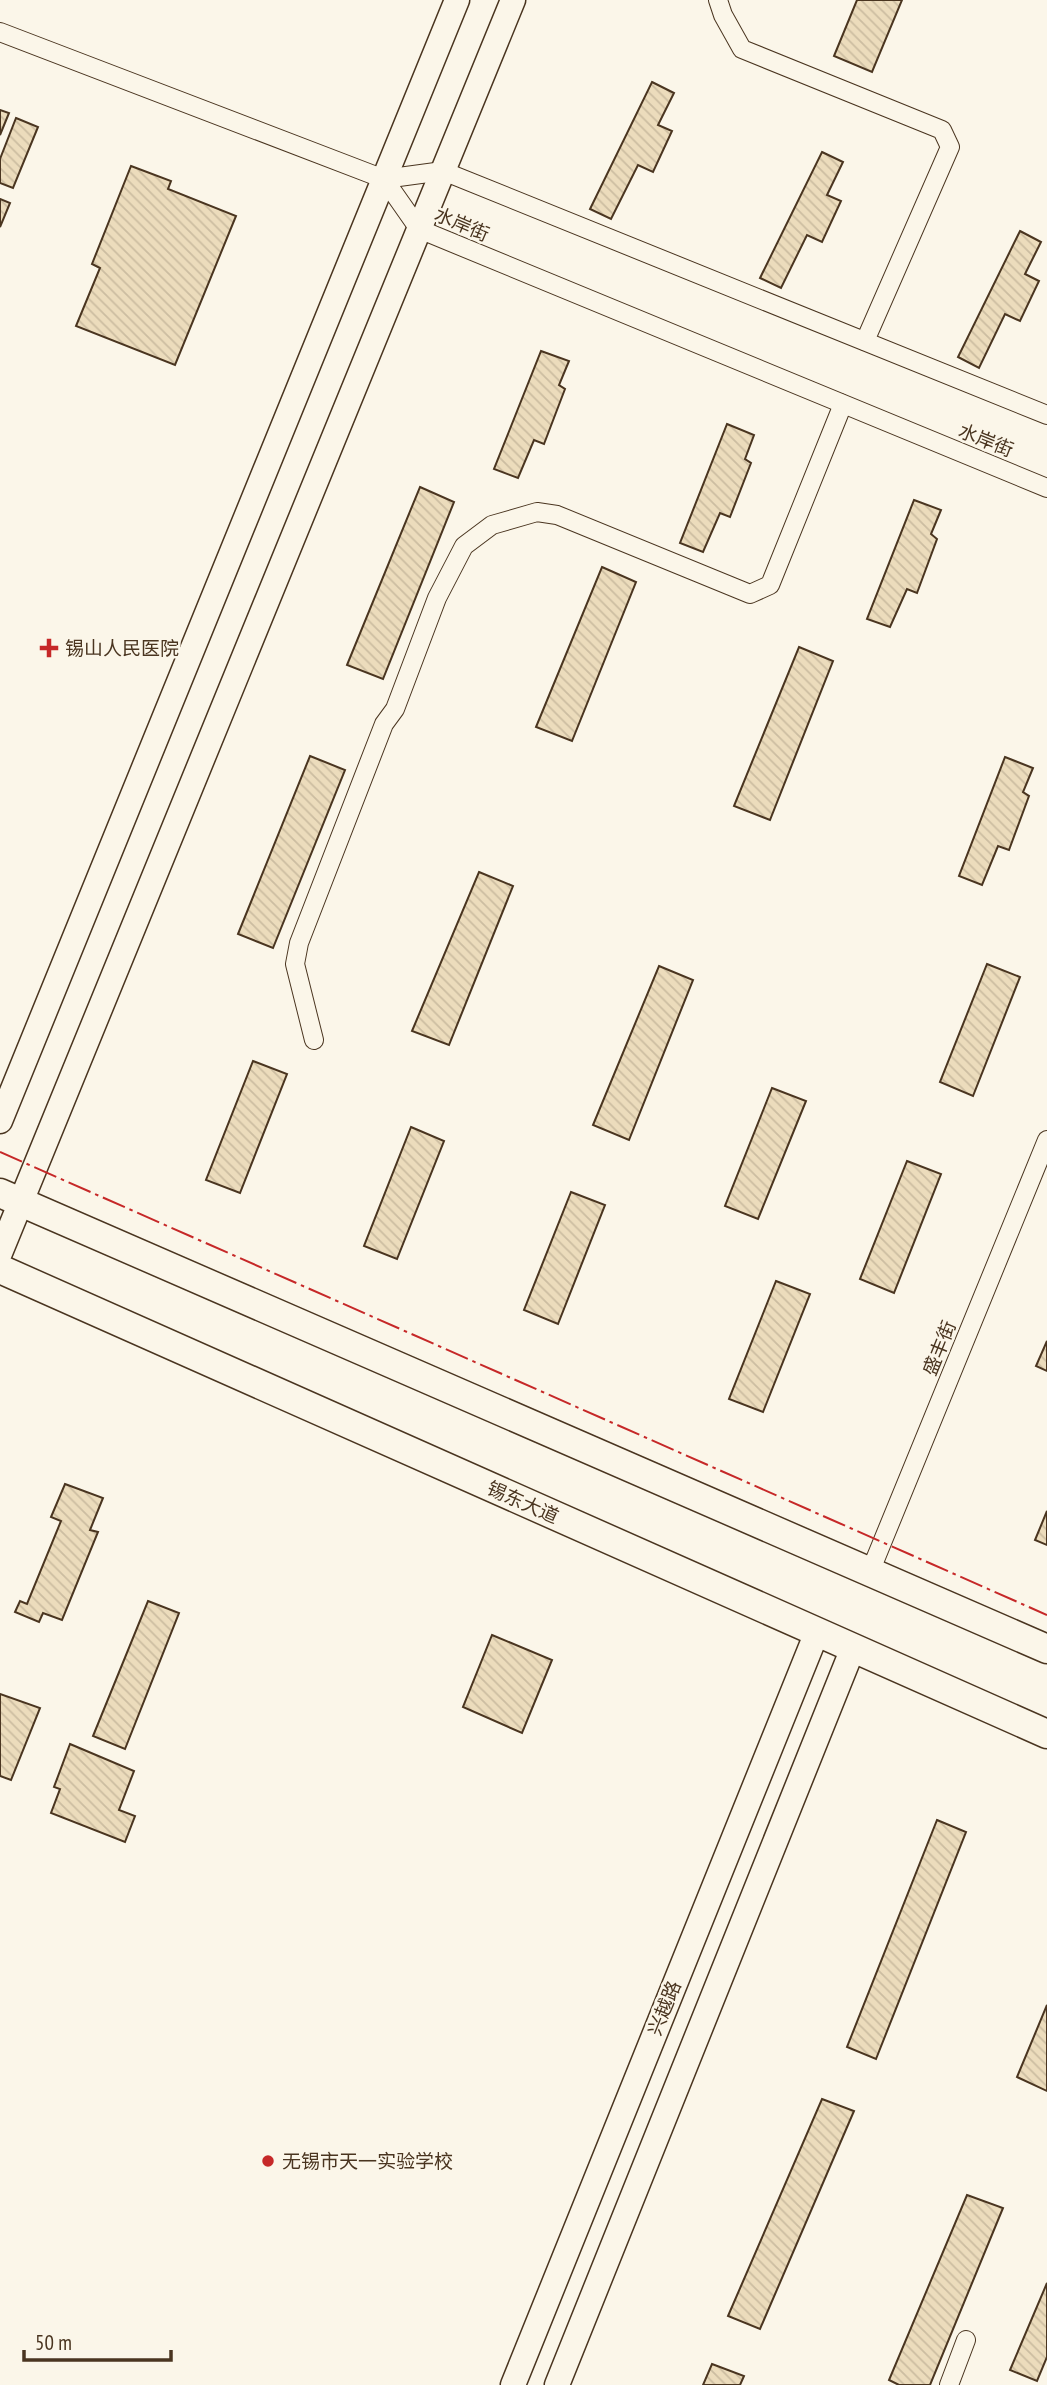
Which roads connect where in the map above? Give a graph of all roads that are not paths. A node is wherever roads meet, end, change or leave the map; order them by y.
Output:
1 (457, 0) edge
2 (513, 0) edge
3 (718, 0) edge
4 (0, 32) edge
5 (443, 171) junction
6 (384, 179) junction
7 (419, 229) junction
8 (865, 341) junction
9 (840, 403) junction
10 (1047, 415) edge
11 (1047, 488) edge
12 (314, 1040) dead end
13 (0, 1121) edge
14 (1047, 1140) edge
15 (1040, 1174) edge
16 (11, 1198) edge
17 (0, 1253) edge
18 (0, 1269) edge
19 (870, 1572) junction
20 (817, 1632) junction
21 (853, 1648) junction
22 (1047, 1649) edge
23 (1047, 1734) edge
24 (966, 2340) dead end
25 (513, 2385) edge
26 (557, 2385) edge
27 (949, 2385) edge

1 - 6 main road
2 - 5 main road
3 - 8 street
4 - 6 street
5 - 6 street
5 - 7 main road
5 - 8 street
6 - 7 street, 水岸街
6 - 13 main road
7 - 9 street, 水岸街
7 - 16 main road
8 - 10 street
9 - 11 street, 水岸街
9 - 12 street
14 - 15 street, 盛丰街
15 - 19 street, 盛丰街
16 - 17 main road
16 - 19 main road
18 - 20 main road, 锡东大道
19 - 22 main road
20 - 21 main road, 锡东大道
20 - 25 main road, 兴越路
21 - 23 main road, 锡东大道
21 - 26 main road
24 - 27 street

